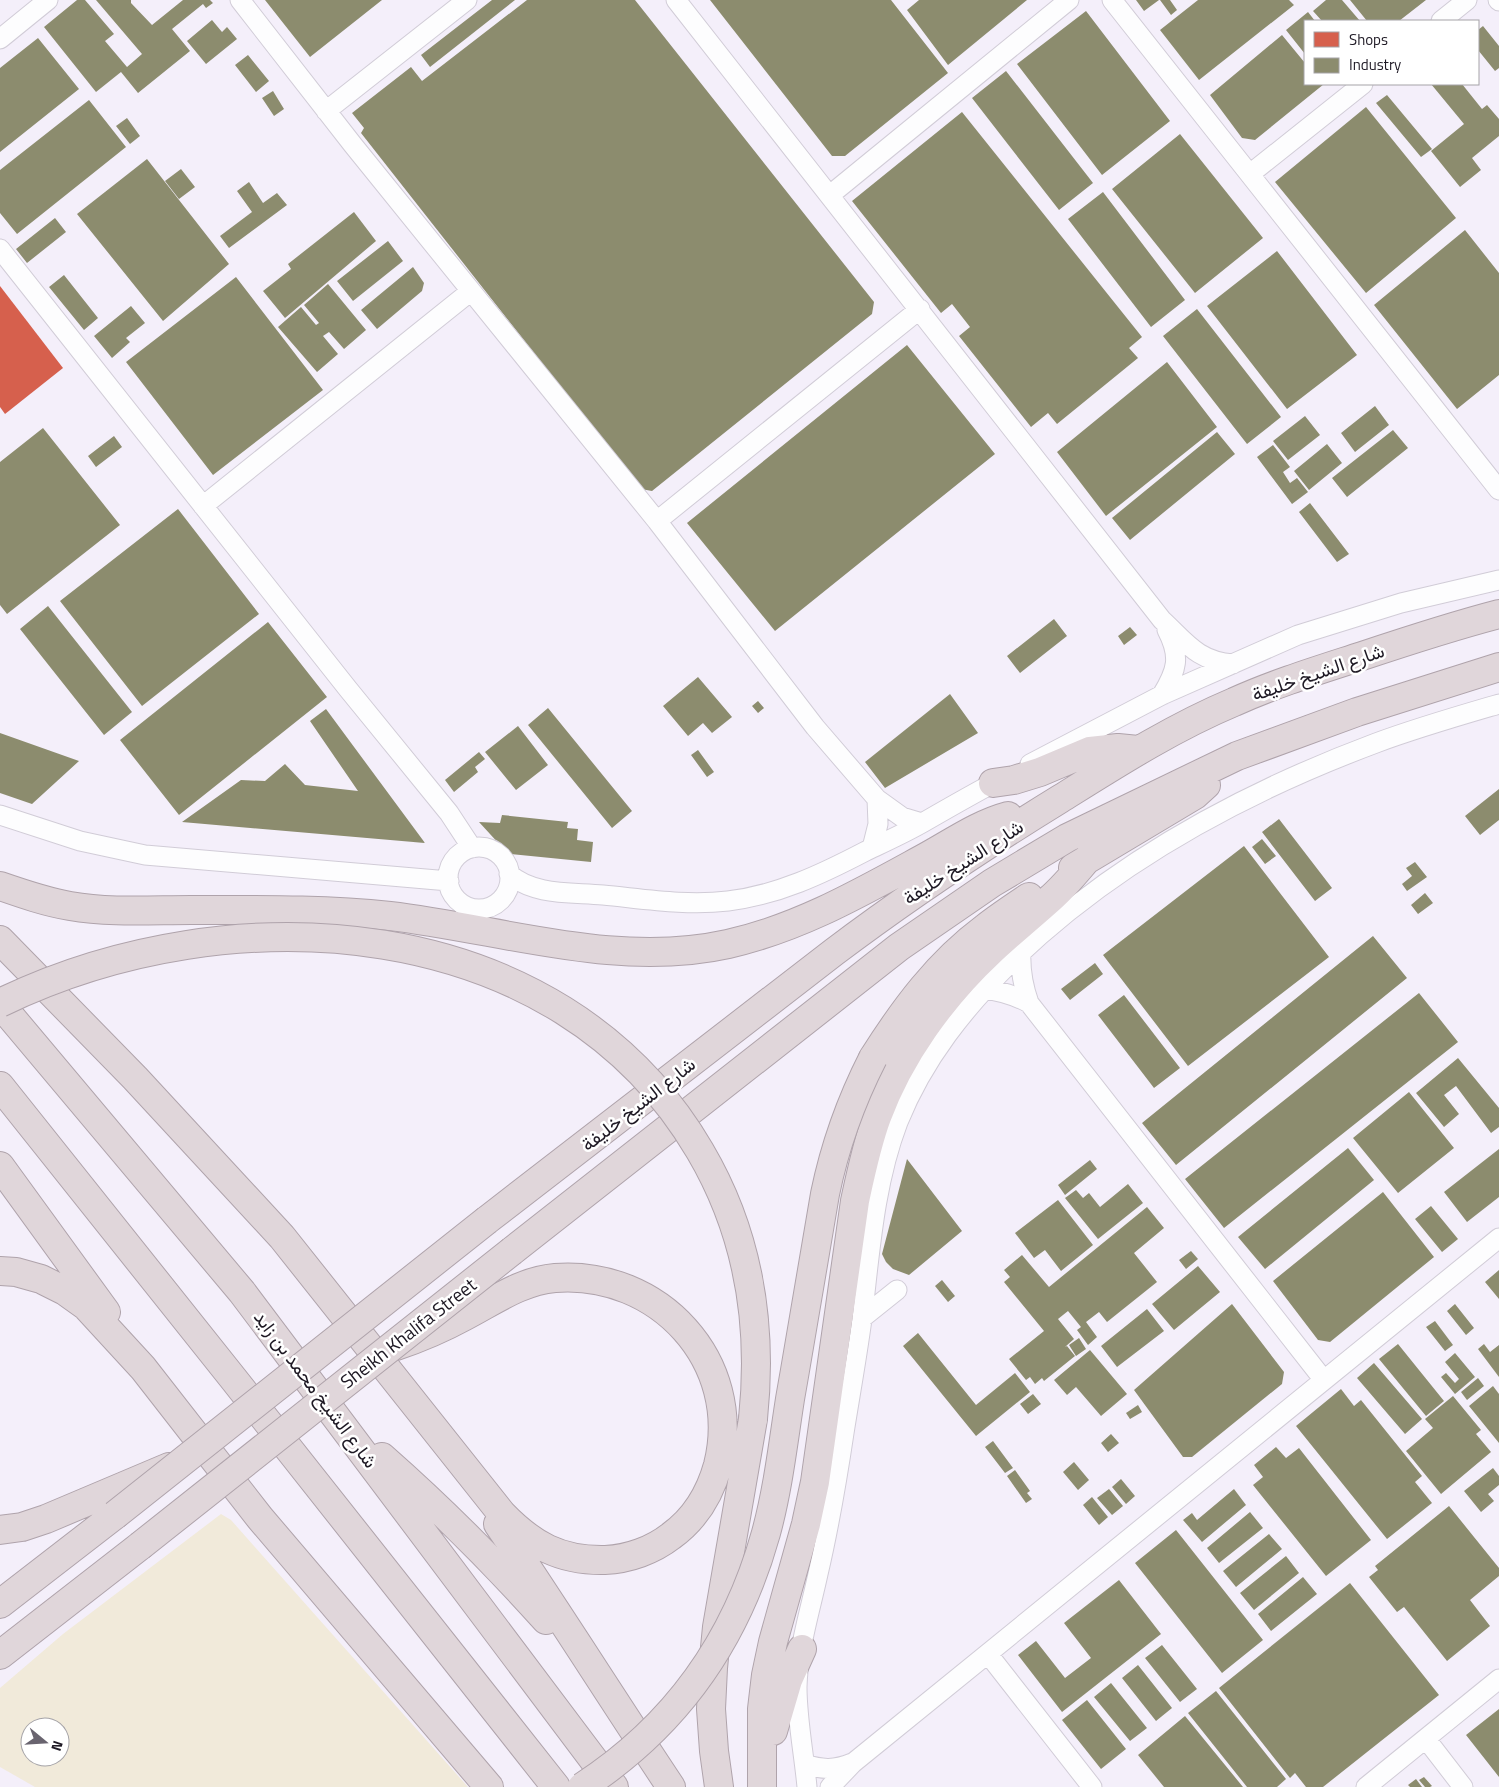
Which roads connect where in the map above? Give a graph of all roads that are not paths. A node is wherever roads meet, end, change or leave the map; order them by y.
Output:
1 (48, 0) edge
2 (240, 0) edge
3 (467, 0) edge
4 (676, 0) edge
5 (1069, 0) edge
6 (1112, 0) edge
7 (1467, 0) edge
8 (1441, 20) edge
9 (0, 39) edge
10 (1362, 85) edge
11 (326, 111) junction
12 (1250, 174) junction
13 (830, 195) junction
14 (0, 248) edge
15 (471, 291) junction
16 (920, 309) junction
17 (1499, 490) edge
18 (203, 506) junction
19 (657, 521) junction
20 (1499, 580) edge
21 (1499, 614) edge
22 (1162, 620) junction
23 (1233, 664) junction
24 (1499, 667) edge
25 (1162, 695) junction
26 (1499, 704) edge
27 (1138, 750) junction
28 (1237, 756) junction
29 (993, 783) junction
30 (877, 799) junction
31 (1036, 814) junction
32 (0, 816) edge
33 (922, 823) junction
34 (472, 848) junction
35 (872, 848) junction
36 (1088, 858) junction
37 (509, 874) junction
38 (448, 881) junction
39 (0, 886) edge
40 (0, 940) edge
41 (1021, 952) junction
42 (984, 989) junction
43 (1030, 1003) junction
44 (0, 1004) edge
45 (0, 1086) edge
46 (0, 1166) edge
47 (488, 1220) joint
48 (1499, 1238) edge
49 (512, 1250) joint
50 (0, 1271) edge
51 (866, 1276) junction
52 (862, 1318) junction
53 (388, 1349) junction
54 (142, 1368) junction
55 (1323, 1379) junction
56 (422, 1414) junction
57 (340, 1420) junction
58 (109, 1505) junction
59 (0, 1530) edge
60 (0, 1604) edge
61 (802, 1649) junction
62 (988, 1654) junction
63 (0, 1655) edge
64 (1499, 1679) edge
65 (613, 1700) junction
66 (1426, 1739) junction
67 (853, 1763) junction
68 (805, 1764) junction
69 (762, 1782) edge
70 (489, 1787) edge
71 (556, 1787) edge
72 (582, 1787) edge
73 (614, 1787) edge
74 (671, 1787) edge
75 (719, 1787) edge
76 (807, 1787) edge
77 (830, 1787) edge
78 (1092, 1787) edge
79 (1366, 1787) edge
80 (1464, 1787) edge

1 - 9 street
2 - 11 street
3 - 11 street
4 - 13 street
5 - 13 street
6 - 12 street
7 - 8 street
10 - 12 street
11 - 15 street
12 - 17 street
13 - 16 street
14 - 18 street
15 - 18 street
15 - 19 street
16 - 19 street
16 - 22 street
18 - 34 street
19 - 30 street
20 - 23 street
21 - 27 highway, شارع الشيخ خليفة
22 - 23 street
22 - 25 street
23 - 25 street
24 - 28 highway, شارع الشيخ خليفة
25 - 29 street
26 - 41 street
27 - 29 highway
27 - 31 highway, شارع الشيخ خليفة
28 - 36 highway
28 - 49 highway, شارع الشيخ خليفة
29 - 33 street
30 - 33 street
30 - 35 street
31 - 39 highway
31 - 47 highway, شارع الشيخ خليفة
32 - 38 street
33 - 35 street
34 - 37 street
34 - 38 street
35 - 37 street
36 - 69 highway
36 - 72 highway, bridge
37 - 38 street
40 - 56 highway
41 - 42 street
41 - 43 street
42 - 43 street
42 - 51 street
43 - 55 street
44 - 57 highway, شارع الشيخ محمد بن زايد
44 - 75 highway, bridge
45 - 71 highway
46 - 54 highway
47 - 58 highway, Sheikh Khalifa Street, bridge
48 - 55 street
49 - 53 highway, Sheikh Khalifa Street, bridge
50 - 54 highway
51 - 52 street
51 - 52 street
52 - 61 street
53 - 56 highway
53 - 63 highway, Sheikh Khalifa Street, bridge
54 - 70 highway
55 - 62 street
56 - 65 highway
57 - 65 highway
57 - 73 highway, شارع الشيخ محمد بن زايد
58 - 59 highway
58 - 60 highway
61 - 68 street
61 - 69 highway
62 - 67 street
62 - 78 street
64 - 66 street
65 - 74 highway
66 - 79 street
66 - 80 street
67 - 68 street
67 - 77 street
68 - 76 street

